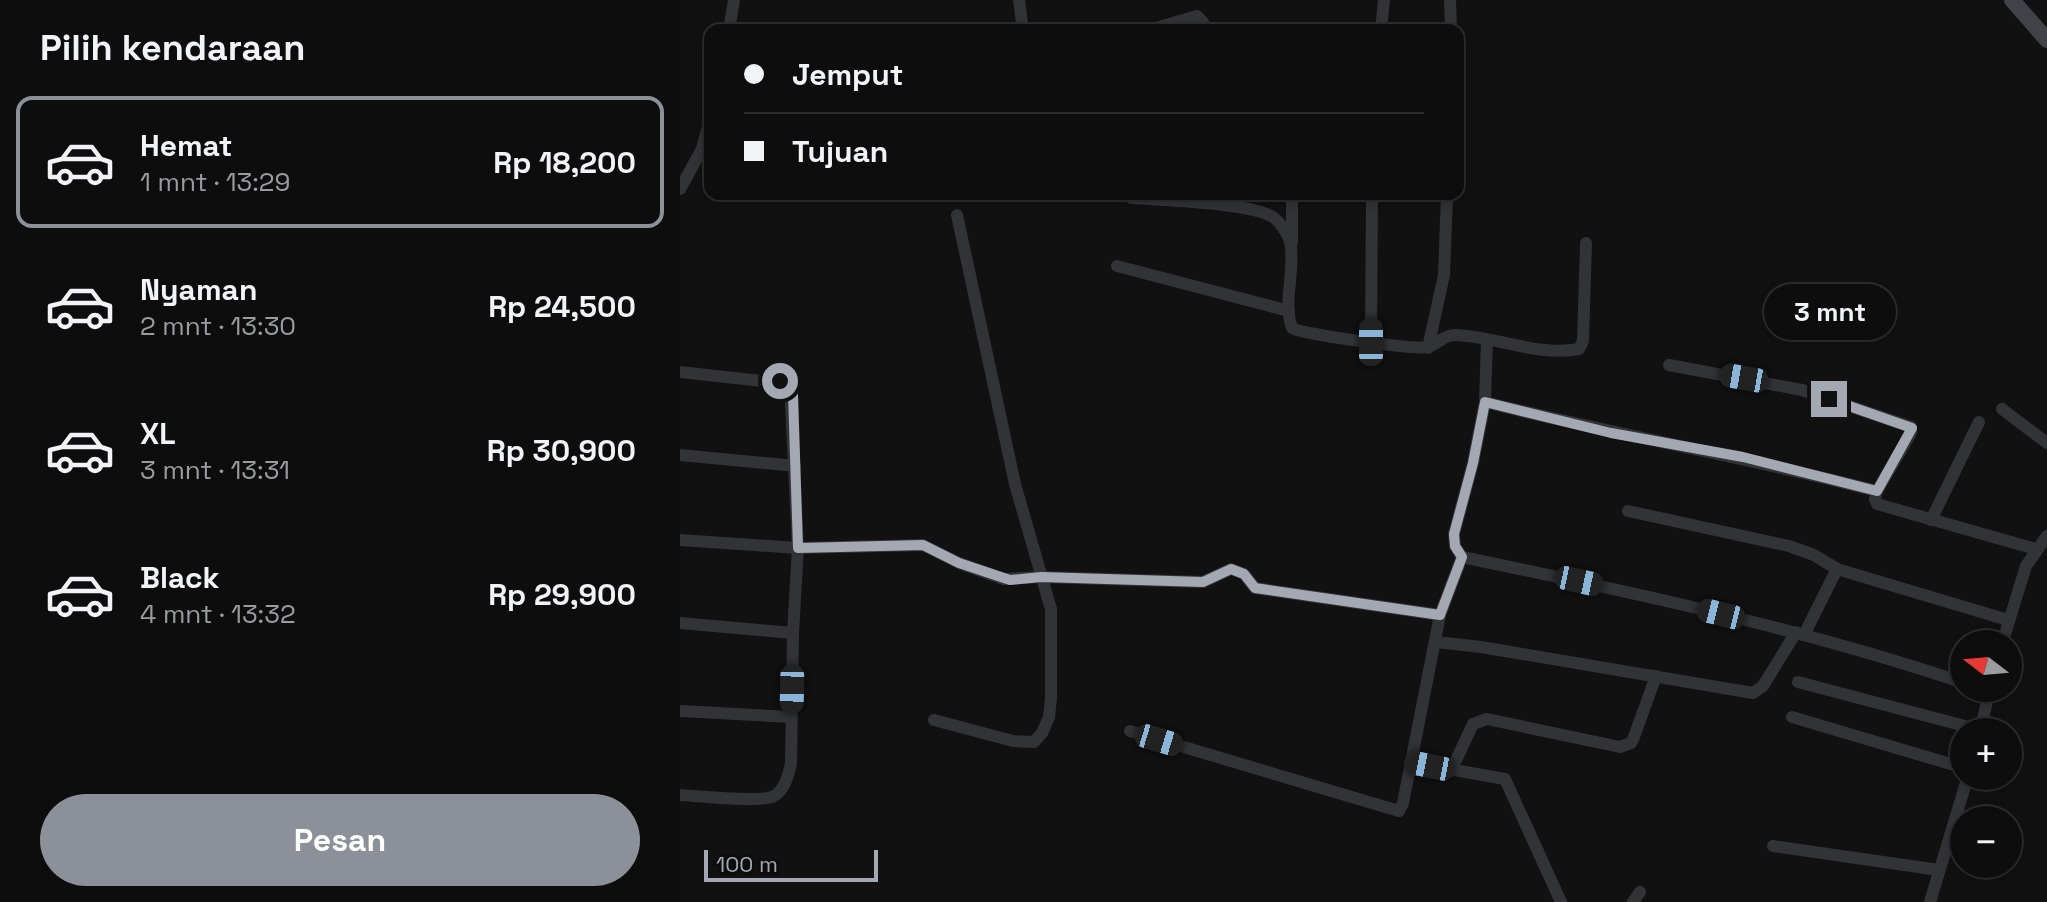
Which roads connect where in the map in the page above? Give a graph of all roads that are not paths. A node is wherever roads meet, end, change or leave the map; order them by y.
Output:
1 (734, 0) edge
2 (1019, 0) edge
3 (1384, 0) edge
4 (1450, 0) edge
5 (2012, 0) edge
6 (730, 24) edge
7 (1021, 24) edge
8 (1170, 24) edge
9 (1204, 24) edge
10 (1382, 24) edge
11 (1451, 24) edge
12 (2047, 40) edge
13 (704, 142) edge
14 (680, 189) edge
15 (1203, 200) edge
16 (1292, 200) edge
17 (1372, 200) edge
18 (1447, 200) edge
19 (957, 215) dead end
20 (1586, 243) dead end
21 (1292, 245) junction
22 (1117, 266) dead end
23 (1289, 311) junction
24 (1487, 340) junction
25 (1371, 342) junction
26 (1428, 348) junction
27 (1669, 365) dead end
28 (680, 372) edge
29 (1485, 402) junction
30 (2002, 409) dead end
31 (1979, 422) dead end
32 (2047, 443) edge
33 (680, 455) edge
34 (795, 466) junction
35 (1877, 491) junction
36 (1628, 511) dead end
37 (1931, 520) junction
38 (2047, 536) edge
39 (680, 540) edge
40 (798, 548) junction
41 (2036, 549) junction
42 (1462, 557) junction
43 (1837, 569) junction
44 (1041, 577) junction
45 (1440, 615) junction
46 (2008, 620) junction
47 (680, 623) edge
48 (2006, 630) edge
49 (793, 633) junction
50 (1800, 634) junction
51 (1436, 642) junction
52 (1656, 676) junction
53 (1950, 679) edge
54 (1798, 682) dead end
55 (680, 711) edge
56 (791, 717) junction
57 (1792, 717) dead end
58 (934, 720) dead end
59 (1950, 723) edge
60 (1130, 731) dead end
61 (1410, 762) junction
62 (1950, 764) edge
63 (1451, 771) junction
64 (1964, 790) edge
65 (680, 795) edge
66 (1773, 846) dead end
67 (1939, 870) junction
68 (1561, 902) edge
69 (1930, 902) edge

1 - 6 street
2 - 7 street
3 - 10 street
4 - 11 street
5 - 12 street
8 - 9 street
13 - 14 street
15 - 21 street
16 - 21 street
17 - 25 street
18 - 26 street
19 - 44 street
20 - 24 street
21 - 23 street
22 - 23 street
23 - 25 street
24 - 26 street
24 - 29 street
25 - 26 street
27 - 35 street
28 - 34 street
29 - 35 street
29 - 42 street
30 - 32 street
31 - 37 street
33 - 34 street
34 - 40 street
35 - 37 street
36 - 43 street
37 - 41 street
38 - 41 street
39 - 40 street
40 - 44 street
40 - 49 street
41 - 46 street
42 - 45 street
42 - 50 street
43 - 46 street
43 - 50 street
44 - 45 street
44 - 58 street
45 - 51 street
46 - 48 street
47 - 49 street
49 - 56 street
50 - 52 street
50 - 53 street
51 - 52 street
51 - 61 street
52 - 63 street
54 - 59 street
55 - 56 street
56 - 65 street
57 - 62 street
60 - 61 street
61 - 63 street
63 - 68 street
64 - 67 street
66 - 67 street
67 - 69 street

